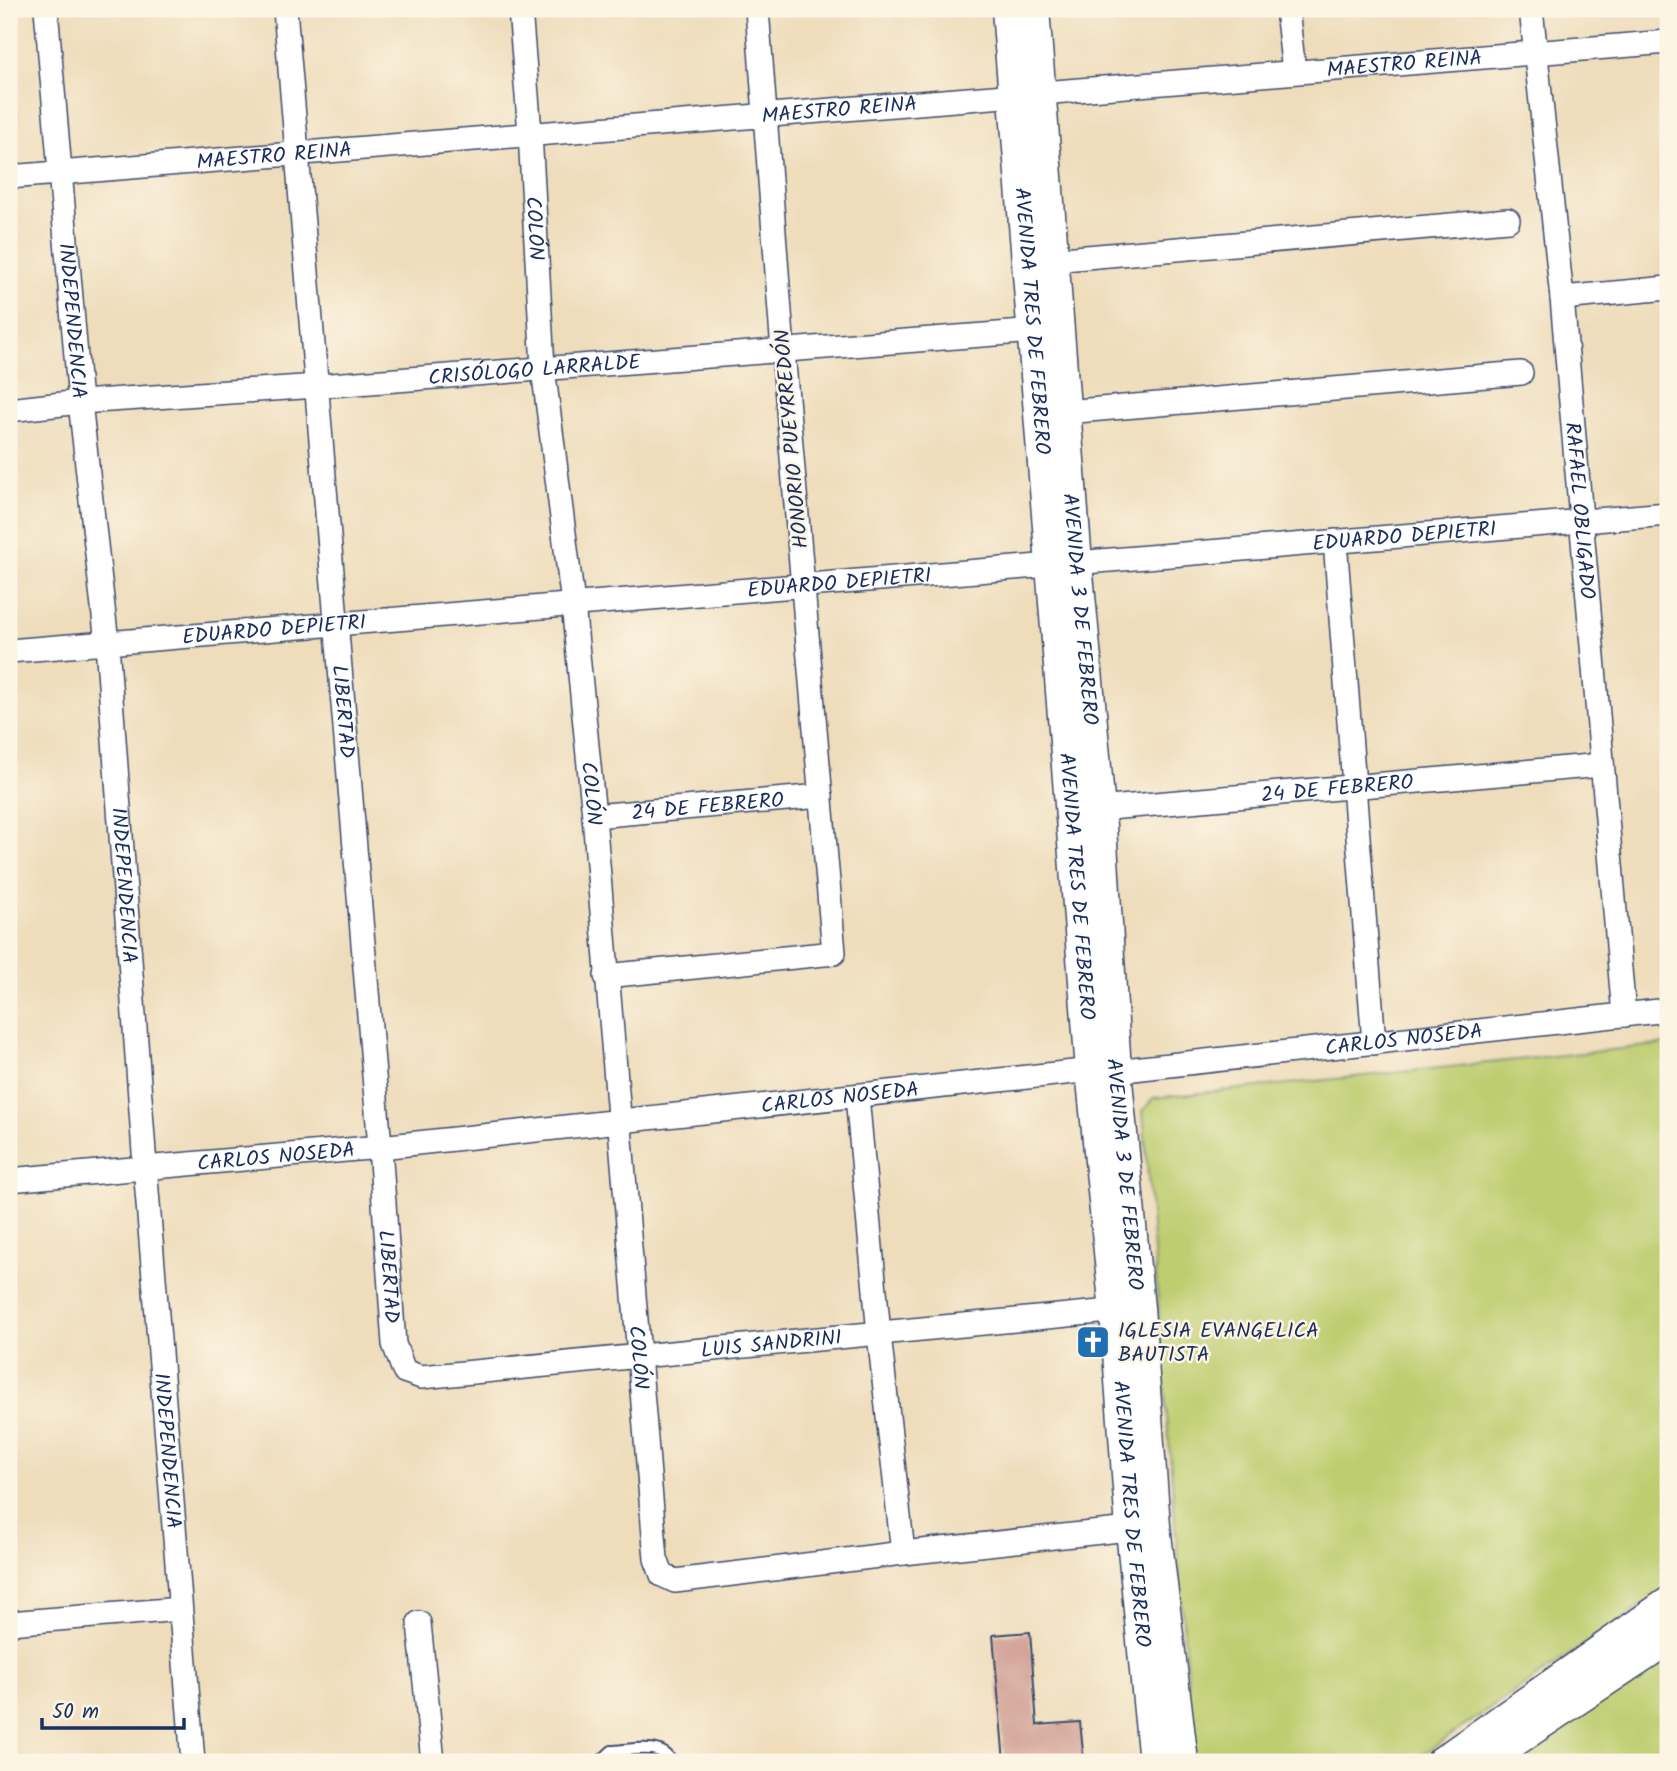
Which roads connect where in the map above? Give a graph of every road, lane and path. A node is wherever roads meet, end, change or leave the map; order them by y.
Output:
1 (46, 9) edge
2 (285, 9) edge
3 (520, 9) edge
4 (757, 9) edge
5 (1008, 9) edge
6 (1032, 9) edge
7 (1287, 9) edge
8 (1531, 9) edge
9 (1668, 42) edge
10 (1534, 53) junction
11 (1294, 72) junction
12 (1028, 93) junction
13 (766, 114) junction
14 (530, 133) junction
15 (298, 152) junction
16 (61, 174) junction
17 (9, 177) edge
18 (1508, 220) dead end
19 (1052, 260) junction
20 (1668, 288) edge
21 (1562, 298) junction
22 (1045, 330) junction
23 (783, 351) junction
24 (543, 368) junction
25 (1521, 373) dead end
26 (318, 386) junction
27 (80, 402) junction
28 (9, 410) edge
29 (1065, 412) junction
30 (1668, 514) edge
31 (1581, 521) junction
32 (1335, 541) junction
33 (1064, 564) junction
34 (804, 585) junction
35 (573, 604) junction
36 (336, 624) junction
37 (107, 643) junction
38 (9, 651) edge
39 (1602, 765) junction
40 (1355, 787) junction
41 (821, 796) junction
42 (1085, 810) junction
43 (594, 816) junction
44 (606, 976) junction
45 (1668, 1010) edge
46 (1624, 1015) junction
47 (1374, 1043) junction
48 (1104, 1071) junction
49 (858, 1096) junction
50 (619, 1122) junction
51 (380, 1147) junction
52 (145, 1166) junction
53 (9, 1180) edge
54 (1127, 1310) junction
55 (879, 1334) junction
56 (639, 1356) junction
57 (404, 1371) joint
58 (1143, 1528) junction
59 (903, 1553) junction
60 (1668, 1604) edge
61 (180, 1609) junction
62 (9, 1623) edge
63 (419, 1623) dead end
64 (1668, 1638) edge
65 (1173, 1759) edge
66 (193, 1762) edge
67 (433, 1762) edge
68 (600, 1762) edge
69 (672, 1762) edge
70 (1443, 1762) edge
71 (1482, 1762) edge

1 - 16 street, INDEPENDENCIA
2 - 15 street, LIBERTAD
3 - 14 street, COLÓN
4 - 13 street, HONORIO PUEYRREDÓN
5 - 12 main road, AVENIDA TRES DE FEBRERO
6 - 12 main road, AVENIDA 3 DE FEBRERO
7 - 11 street
8 - 10 street, RAFAEL OBLIGADO
9 - 10 street, MAESTRO REINA
10 - 11 street, MAESTRO REINA
10 - 21 street, RAFAEL OBLIGADO
11 - 12 street, MAESTRO REINA
12 - 13 street, MAESTRO REINA
12 - 19 main road, AVENIDA 3 DE FEBRERO
12 - 22 main road, AVENIDA TRES DE FEBRERO
13 - 14 street, MAESTRO REINA
13 - 23 street, HONORIO PUEYRREDÓN
14 - 15 street, MAESTRO REINA
14 - 24 street, COLÓN
15 - 16 street, MAESTRO REINA
15 - 26 street, LIBERTAD
16 - 17 street, MAESTRO REINA
16 - 27 street, INDEPENDENCIA
18 - 19 street
19 - 22 main road, AVENIDA 3 DE FEBRERO
20 - 21 street
21 - 31 street, RAFAEL OBLIGADO
22 - 23 street, CRISÓLOGO LARRALDE
22 - 29 main road, AVENIDA 3 DE FEBRERO
22 - 33 main road, AVENIDA TRES DE FEBRERO
23 - 24 street, CRISÓLOGO LARRALDE
23 - 34 street, HONORIO PUEYRREDÓN
24 - 26 street, CRISÓLOGO LARRALDE
24 - 35 street, COLÓN
25 - 29 street
26 - 27 street, CRISÓLOGO LARRALDE
26 - 36 street, LIBERTAD
27 - 28 street, CRISÓLOGO LARRALDE
27 - 37 street, INDEPENDENCIA
29 - 33 main road, AVENIDA 3 DE FEBRERO
30 - 31 street, EDUARDO DEPIETRI
31 - 32 street, EDUARDO DEPIETRI
31 - 39 street, RAFAEL OBLIGADO
32 - 33 street, EDUARDO DEPIETRI
32 - 40 street
33 - 34 street, EDUARDO DEPIETRI
33 - 42 main road, AVENIDA TRES DE FEBRERO
34 - 35 street, EDUARDO DEPIETRI
34 - 41 street, HONORIO PUEYRREDÓN
35 - 36 street, EDUARDO DEPIETRI
35 - 43 street, COLÓN
36 - 37 street, EDUARDO DEPIETRI
36 - 51 street, LIBERTAD
37 - 38 street, EDUARDO DEPIETRI
37 - 52 street, INDEPENDENCIA
39 - 40 street, 24 DE FEBRERO
39 - 46 street, RAFAEL OBLIGADO
40 - 42 street, 24 DE FEBRERO
40 - 47 street
41 - 43 street, 24 DE FEBRERO
41 - 44 street, HONORIO PUEYRREDÓN
42 - 48 main road, AVENIDA TRES DE FEBRERO
43 - 44 street, COLÓN
44 - 50 street, COLÓN
45 - 46 street, CARLOS NOSEDA
46 - 47 street, CARLOS NOSEDA
47 - 48 street, CARLOS NOSEDA
48 - 49 street, CARLOS NOSEDA
48 - 54 main road, AVENIDA TRES DE FEBRERO
49 - 50 street, CARLOS NOSEDA
49 - 55 street
50 - 51 street, CARLOS NOSEDA
50 - 56 street, COLÓN
51 - 52 street, CARLOS NOSEDA
51 - 57 street, LIBERTAD
52 - 53 street, CARLOS NOSEDA
52 - 61 street, INDEPENDENCIA
54 - 55 street, LUIS SANDRINI
54 - 58 main road, AVENIDA TRES DE FEBRERO
55 - 56 street, LUIS SANDRINI
55 - 59 street
56 - 57 street, LUIS SANDRINI
56 - 59 street, COLÓN
58 - 59 street
58 - 65 main road
60 - 70 main road
61 - 62 street
61 - 66 street, INDEPENDENCIA
63 - 67 street
64 - 71 main road
68 - 69 lane

